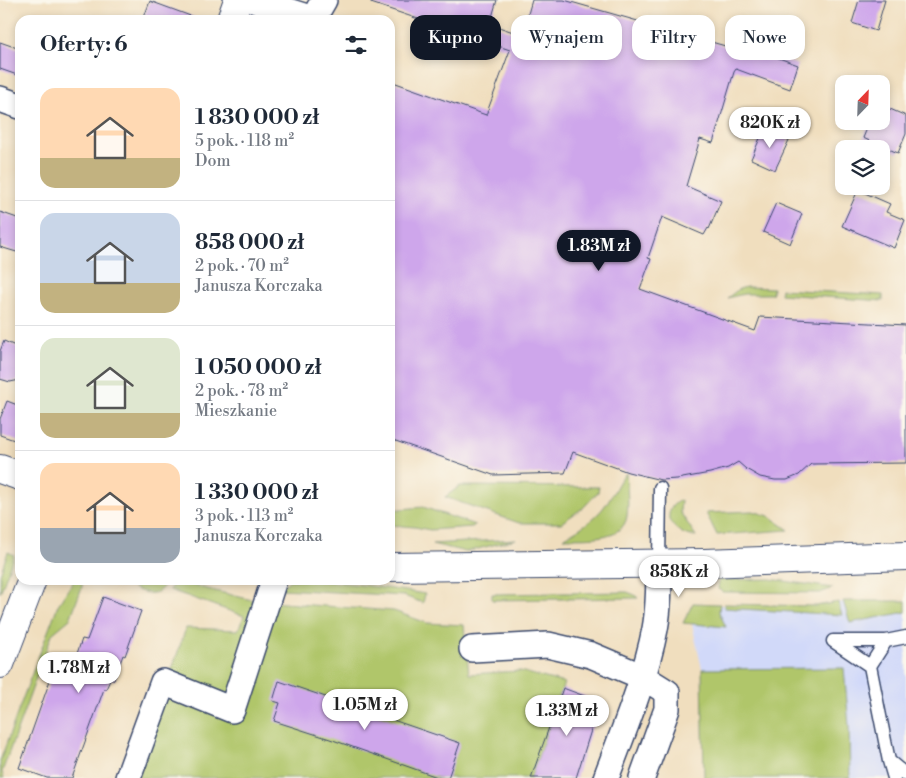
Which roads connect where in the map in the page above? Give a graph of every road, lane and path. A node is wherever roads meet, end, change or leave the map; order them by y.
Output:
1 (238, 0) edge
2 (254, 0) edge
3 (324, 0) edge
4 (233, 15) edge
5 (301, 15) edge
6 (315, 15) edge
7 (0, 99) edge
8 (15, 104) edge
9 (0, 469) edge
10 (15, 474) edge
11 (660, 488) dead end
12 (906, 556) edge
13 (659, 564) junction
14 (395, 567) edge
15 (30, 585) edge
16 (272, 585) edge
17 (906, 637) edge
18 (886, 641) junction
19 (472, 649) dead end
20 (0, 664) edge
21 (870, 666) junction
22 (643, 678) junction
23 (889, 761) junction
24 (906, 775) edge
25 (128, 778) edge
26 (606, 778) edge
27 (642, 778) edge
28 (894, 778) edge

1 - 4 street
2 - 5 street
3 - 6 street
7 - 8 street
9 - 10 street
11 - 13 lane
12 - 13 street
13 - 14 street
13 - 22 street
15 - 20 street
16 - 25 street
17 - 18 lane
18 - 21 lane
18 - 21 lane
19 - 22 street
21 - 23 lane
22 - 26 street
22 - 27 street
23 - 24 lane
23 - 28 lane

